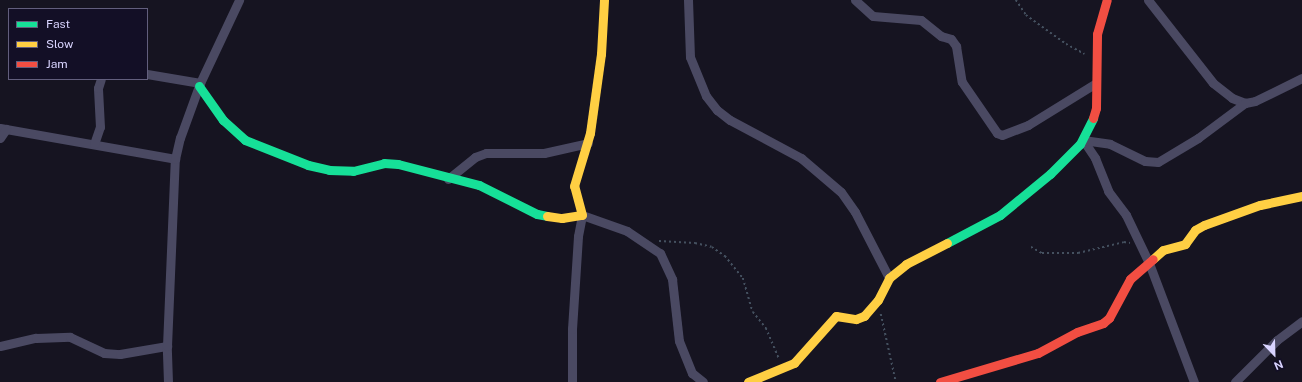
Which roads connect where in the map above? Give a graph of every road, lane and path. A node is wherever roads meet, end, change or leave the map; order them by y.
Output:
1 (239, 0) edge
2 (604, 0) edge
3 (688, 0) edge
4 (855, 0) edge
5 (1016, 0) edge
6 (1107, 0) edge
7 (1148, 0) edge
8 (1096, 60) junction
9 (148, 74) edge
10 (1302, 78) edge
11 (101, 80) edge
12 (1096, 83) junction
13 (200, 84) junction
14 (1245, 103) junction
15 (3, 129) edge
16 (0, 138) edge
17 (1083, 140) junction
18 (588, 143) junction
19 (94, 144) junction
20 (175, 159) junction
21 (448, 179) junction
22 (1302, 196) edge
23 (582, 215) junction
24 (656, 240) dead end
25 (1031, 247) dead end
26 (1142, 249) junction
27 (1149, 263) junction
28 (889, 278) junction
29 (878, 300) junction
30 (1302, 321) edge
31 (0, 346) edge
32 (167, 346) junction
33 (784, 369) junction
34 (168, 382) edge
35 (572, 382) edge
36 (703, 382) edge
37 (748, 382) edge
38 (896, 382) edge
39 (940, 382) edge
40 (1194, 382) edge
41 (1234, 382) edge

1 - 13 street
2 - 18 street
3 - 28 street
4 - 12 street
5 - 8 path
6 - 8 street
7 - 14 street
8 - 12 street
9 - 13 street
10 - 14 street
11 - 19 street
12 - 17 street
13 - 20 street
13 - 21 street
14 - 17 street
15 - 16 street
15 - 19 street
17 - 26 street
17 - 28 street
18 - 21 street
18 - 23 street
19 - 20 street
20 - 32 street
21 - 23 street
22 - 27 street
23 - 35 street
23 - 36 street
24 - 33 path
25 - 26 path
26 - 27 street
27 - 39 street
27 - 40 street
28 - 29 street
29 - 33 street
29 - 38 path
30 - 41 street
31 - 32 street
32 - 34 street
33 - 37 street

